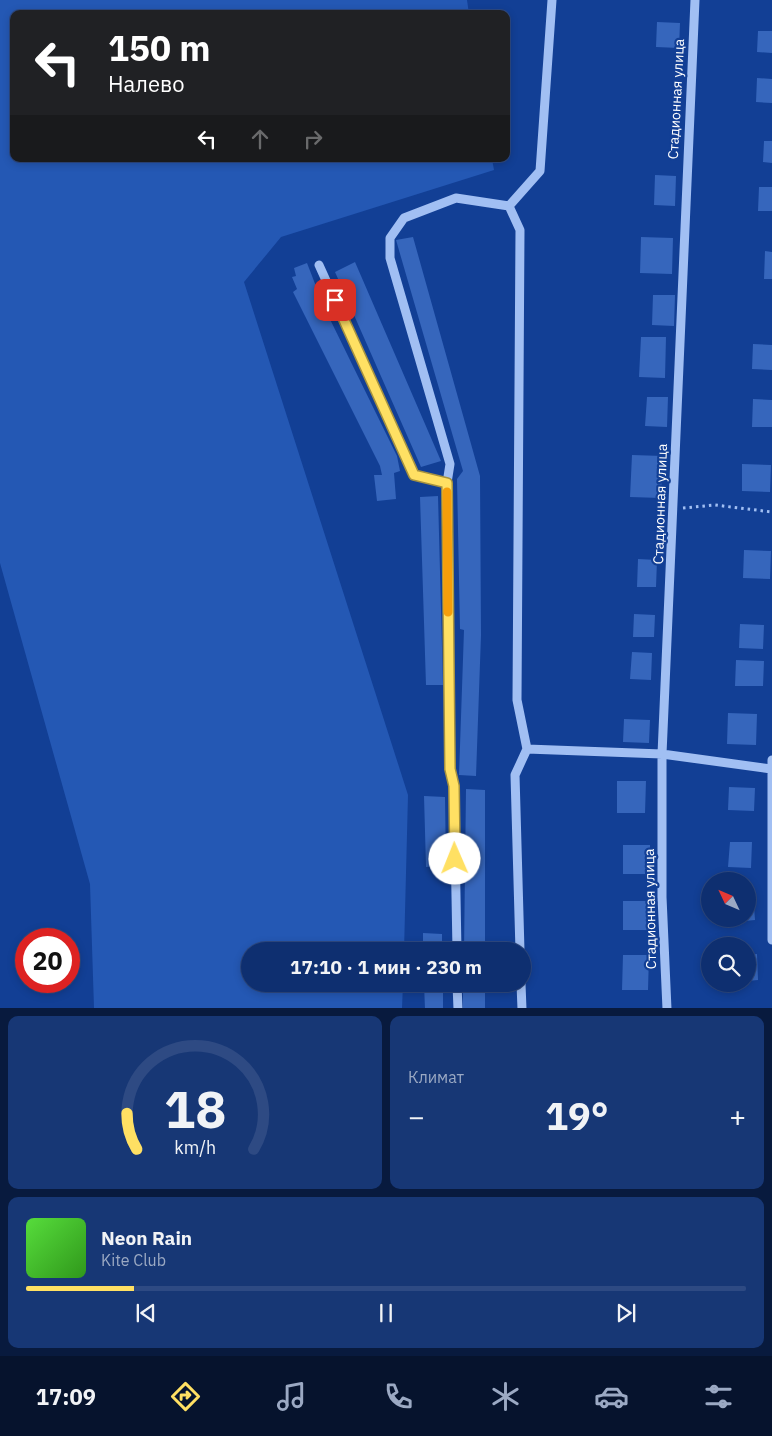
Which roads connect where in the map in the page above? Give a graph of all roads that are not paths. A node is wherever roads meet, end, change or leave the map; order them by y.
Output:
1 (552, 0) edge
2 (695, 0) edge
3 (509, 206) junction
4 (319, 265) dead end
5 (447, 483) junction
6 (527, 749) junction
7 (662, 754) junction
8 (772, 765) edge
9 (772, 940) edge
10 (457, 942) edge
11 (520, 942) edge
12 (457, 992) edge
13 (521, 992) edge
14 (458, 1008) edge
15 (522, 1008) edge
16 (667, 1008) edge

1 - 3 street
2 - 7 street, Стадионная улица
3 - 5 street
3 - 6 street
4 - 5 street
5 - 10 street
6 - 7 street
6 - 11 street
7 - 8 street
7 - 16 street, Стадионная улица
8 - 9 street
12 - 14 street
13 - 15 street

